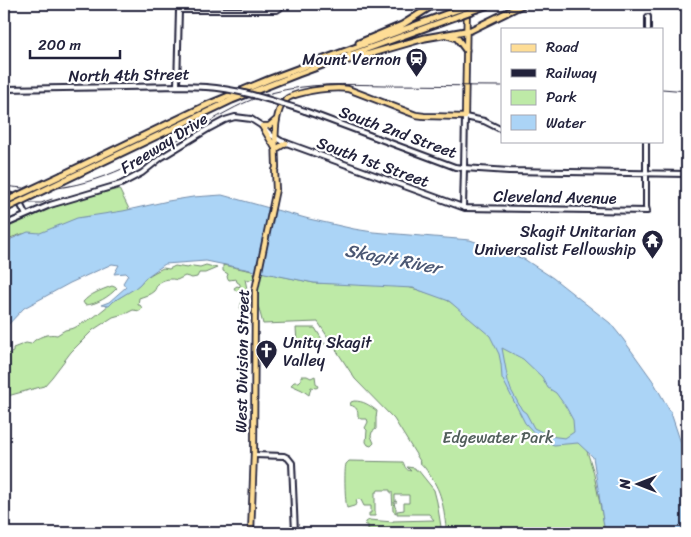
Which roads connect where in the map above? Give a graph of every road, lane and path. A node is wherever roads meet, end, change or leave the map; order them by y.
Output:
1 (281, 4) edge
2 (435, 4) edge
3 (466, 4) edge
4 (491, 4) edge
5 (524, 4) edge
6 (476, 6) edge
7 (454, 14) junction
8 (648, 17) dead end
9 (648, 28) edge
10 (466, 31) junction
11 (442, 35) junction
12 (466, 50) junction
13 (319, 67) junction
14 (270, 79) junction
15 (177, 86) junction
16 (4, 89) edge
17 (253, 96) joint
18 (465, 117) junction
19 (276, 120) junction
20 (262, 126) junction
21 (501, 130) edge
22 (276, 138) junction
23 (646, 142) edge
24 (286, 143) junction
25 (276, 149) junction
26 (464, 168) junction
27 (646, 173) junction
28 (687, 174) edge
29 (64, 177) junction
30 (4, 194) edge
31 (5, 206) edge
32 (463, 208) junction
33 (26, 215) junction
34 (4, 225) edge
35 (254, 455) junction
36 (251, 533) edge
37 (295, 533) edge

1 - 15 street
2 - 14 highway
3 - 10 main road
4 - 6 highway
5 - 10 highway
6 - 7 highway, bridge
7 - 13 highway
7 - 14 highway
8 - 9 street
10 - 11 highway
10 - 12 main road
11 - 12 highway
11 - 13 highway
12 - 18 main road
13 - 29 highway
14 - 29 highway
15 - 16 street, North 4th Street
15 - 17 street, North 4th Street, bridge
17 - 26 street, South 2nd Street, bridge
18 - 19 main road
18 - 21 street
18 - 26 street
19 - 20 main road
19 - 22 main road, West Division Street
20 - 22 street, Freeway Drive
20 - 25 main road
20 - 33 street, Freeway Drive
22 - 24 street, South 1st Street
22 - 25 main road, West Division Street
23 - 27 street
24 - 25 main road
24 - 32 street, South 1st Street
25 - 35 main road, West Division Street
26 - 27 street, South 2nd Street
26 - 32 street
27 - 28 street, South 2nd Street
27 - 32 street, Cleveland Avenue
29 - 31 highway, bridge
30 - 33 street
33 - 34 street, Freeway Drive
35 - 36 main road, West Division Street
35 - 37 street

